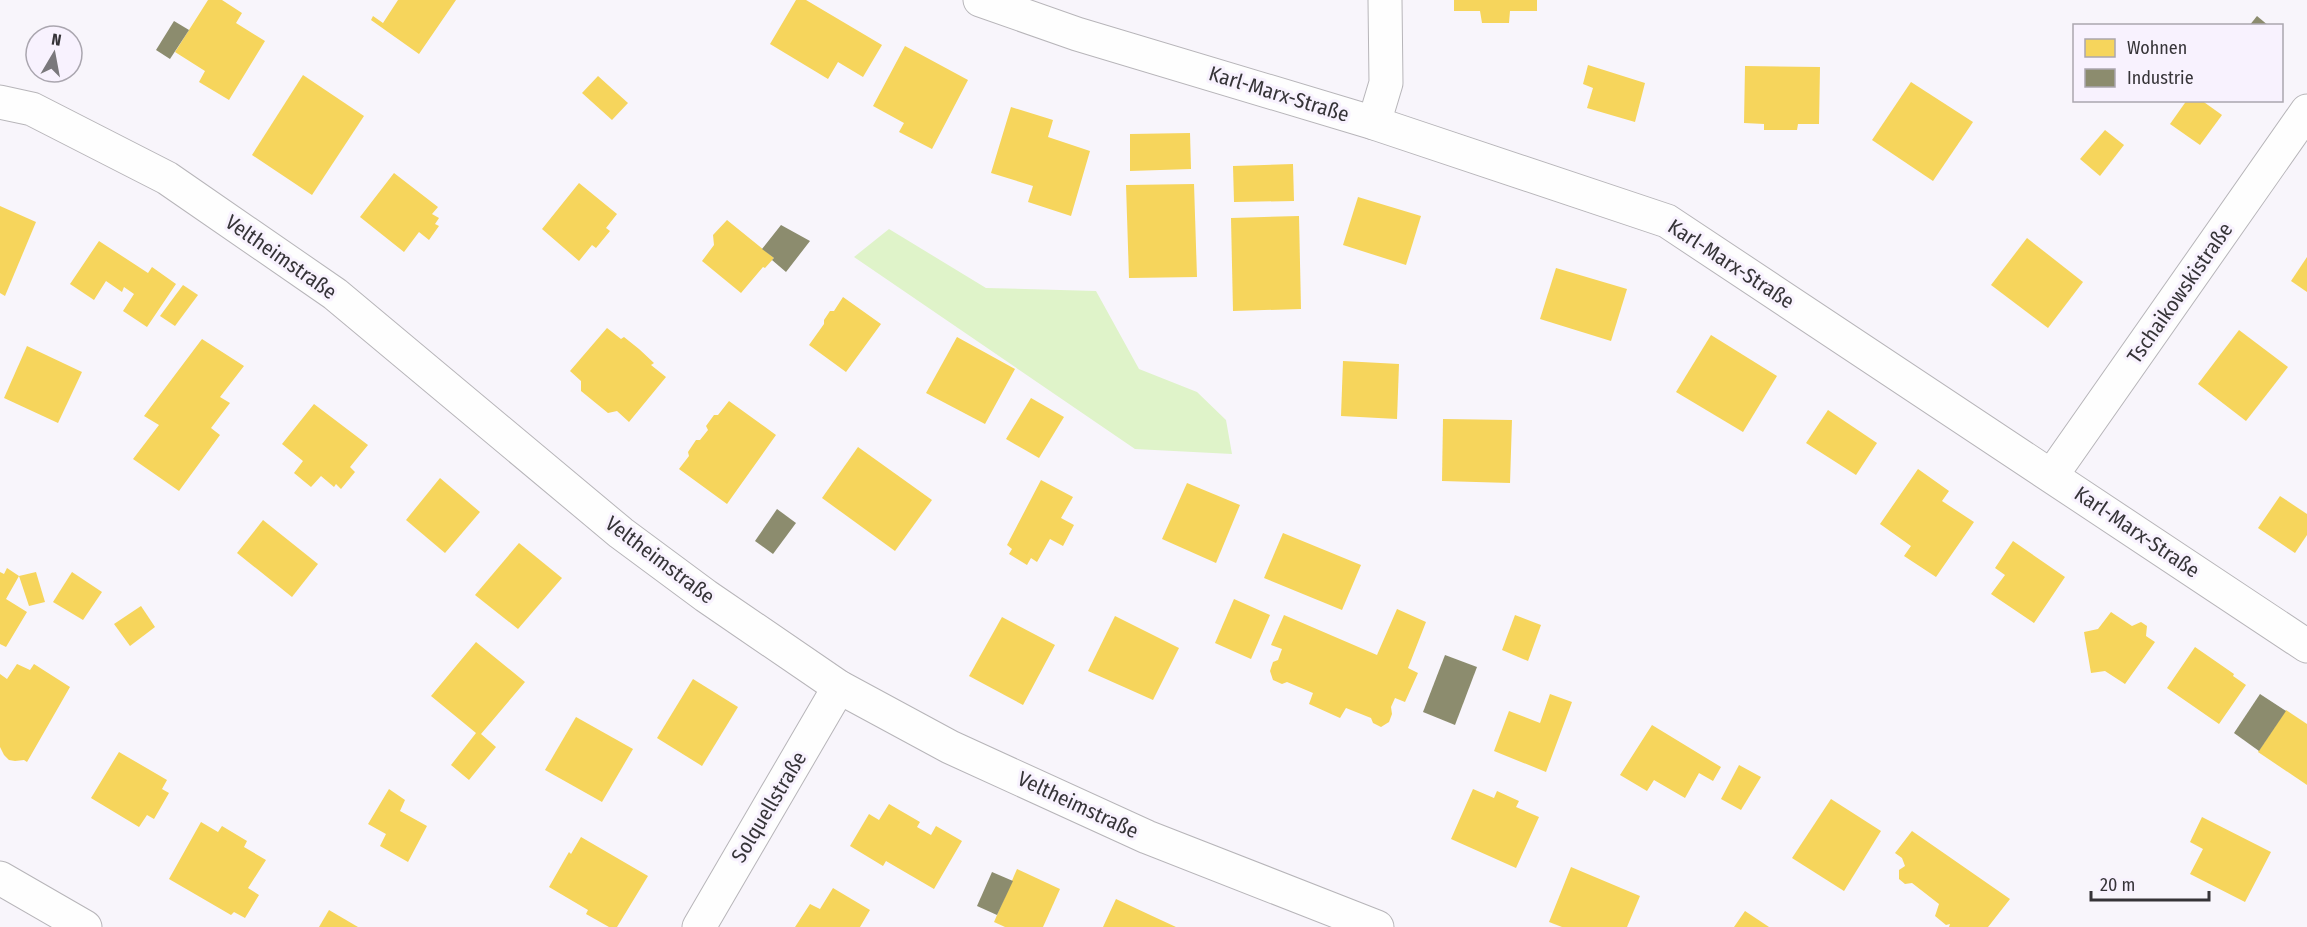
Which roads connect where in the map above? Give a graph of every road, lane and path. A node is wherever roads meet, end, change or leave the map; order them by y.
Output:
1 (980, 0) edge
2 (1384, 0) edge
3 (0, 102) edge
4 (2307, 111) edge
5 (1374, 123) junction
6 (2052, 476) junction
7 (2307, 646) edge
8 (839, 687) junction
9 (0, 878) edge
10 (85, 927) edge
11 (699, 927) edge
12 (1377, 927) edge

1 - 5 street, Karl-Marx-Straße
2 - 5 street
3 - 8 street, Veltheimstraße
4 - 6 street, Tschaikowskistraße
5 - 6 street, Karl-Marx-Straße
6 - 7 street, Karl-Marx-Straße
8 - 11 street, Solquellstraße
8 - 12 street, Veltheimstraße
9 - 10 street

